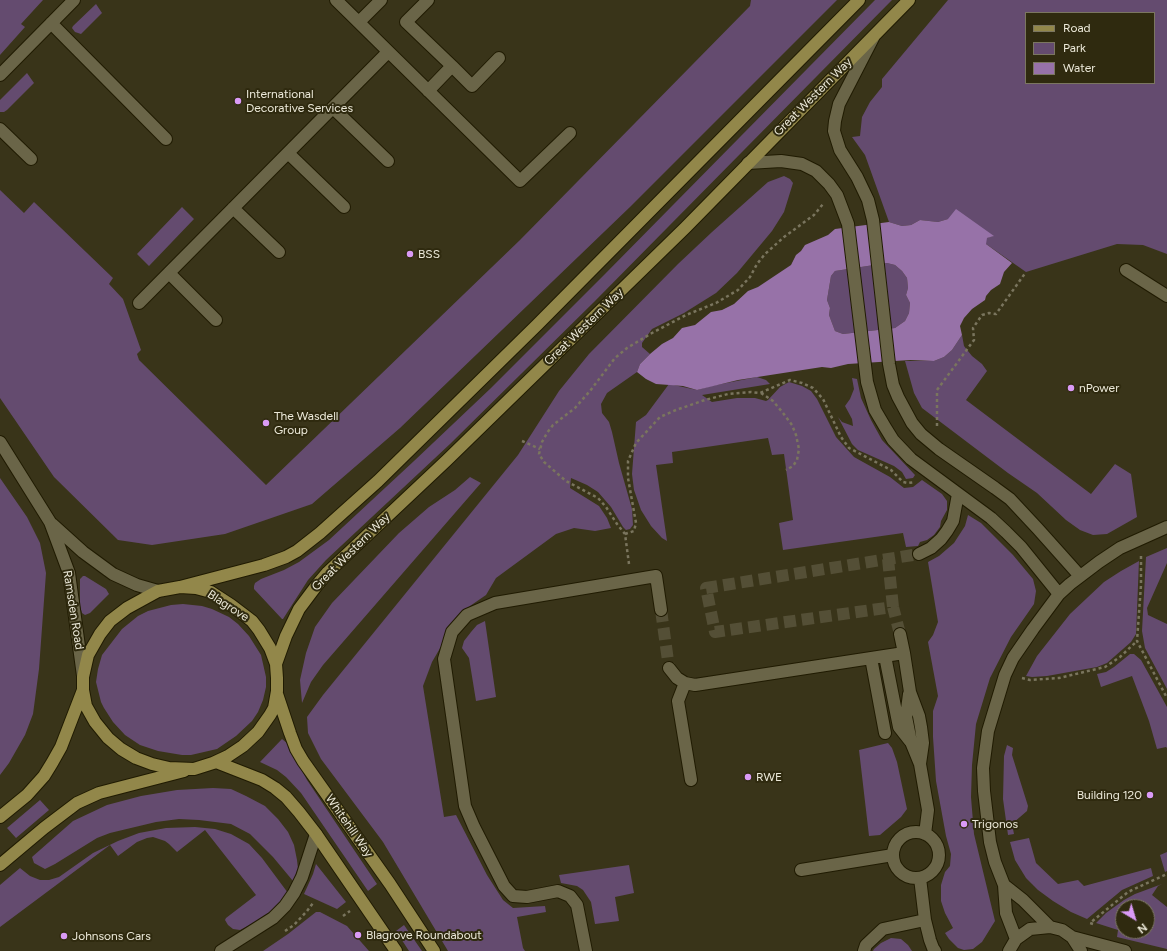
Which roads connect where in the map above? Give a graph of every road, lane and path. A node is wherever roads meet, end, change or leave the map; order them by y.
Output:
1 (74, 0) edge
2 (336, 0) edge
3 (381, 0) edge
4 (428, 0) edge
5 (858, 0) edge
6 (909, 0) edge
7 (359, 22) junction
8 (51, 23) junction
9 (875, 35) junction
10 (388, 52) junction
11 (499, 58) dead end
12 (452, 66) junction
13 (0, 74) edge
14 (428, 90) junction
15 (333, 108) junction
16 (0, 129) edge
17 (570, 133) dead end
18 (166, 139) dead end
19 (288, 153) junction
20 (31, 159) dead end
21 (388, 161) dead end
22 (748, 163) junction
23 (837, 195) junction
24 (344, 207) dead end
25 (233, 208) junction
26 (279, 252) dead end
27 (1126, 270) dead end
28 (1026, 272) dead end
29 (169, 273) junction
30 (1167, 296) edge
31 (139, 303) dead end
32 (216, 320) dead end
33 (760, 393) junction
34 (522, 441) dead end
35 (0, 442) edge
36 (540, 449) junction
37 (939, 449) junction
38 (786, 470) dead end
39 (925, 470) junction
40 (958, 494) junction
41 (50, 522) junction
42 (1167, 527) edge
43 (625, 534) junction
44 (1142, 537) junction
45 (919, 554) tunnel mouth
46 (1080, 576) junction
47 (632, 580) junction
48 (180, 587) junction
49 (158, 591) junction
50 (1059, 594) junction
51 (661, 610) tunnel mouth
52 (900, 634) tunnel mouth
53 (1137, 641) junction
54 (895, 654) junction
55 (871, 658) junction
56 (276, 664) junction
57 (669, 668) tunnel mouth
58 (1005, 675) junction
59 (83, 677) junction
60 (685, 683) junction
61 (83, 690) junction
62 (910, 692) junction
63 (277, 694) junction
64 (1167, 698) edge
65 (885, 733) dead end
66 (911, 742) junction
67 (216, 762) junction
68 (920, 764) junction
69 (194, 769) junction
70 (690, 780) dead end
71 (0, 817) edge
72 (316, 834) junction
73 (926, 834) junction
74 (893, 855) junction
75 (0, 865) edge
76 (801, 870) dead end
77 (1167, 874) edge
78 (920, 878) junction
79 (1004, 885) junction
80 (925, 920) junction
81 (1096, 925) dead end
82 (1050, 927) junction
83 (1072, 937) junction
84 (1016, 939) junction
85 (221, 951) edge
86 (396, 951) edge
87 (434, 951) edge
88 (586, 951) edge
89 (864, 951) edge
90 (935, 951) edge
91 (1008, 951) edge
92 (1081, 951) edge
93 (1125, 951) edge

1 - 8 street
2 - 7 street
3 - 7 street
4 - 12 street
5 - 48 main road
6 - 9 main road, Great Western Way
7 - 10 street
8 - 13 street
8 - 18 street
9 - 22 main road, Great Western Way
9 - 37 street
10 - 14 street
10 - 15 street
11 - 12 street
12 - 14 street
14 - 17 street
15 - 19 street
15 - 21 street
16 - 20 street
19 - 24 street
19 - 25 street
22 - 23 street
22 - 56 main road, Great Western Way
23 - 36 path
23 - 39 street
25 - 26 street
25 - 29 street
27 - 30 street
28 - 37 path
29 - 31 street
29 - 32 street
33 - 38 path
33 - 39 path
33 - 43 path
34 - 36 path
35 - 41 street, Ramsden Road
36 - 43 path
37 - 46 street
39 - 40 street
40 - 45 street
40 - 50 street
41 - 49 street, Ramsden Road
41 - 59 street, Ramsden Road
42 - 44 street
43 - 47 path
44 - 46 street
44 - 53 path
46 - 50 street
47 - 51 street
47 - 88 street
48 - 49 main road, Blagrove
48 - 56 main road, Blagrove
49 - 59 main road, Blagrove
50 - 58 street
52 - 54 street
53 - 58 path
53 - 64 path
54 - 55 street
54 - 62 street
54 - 66 street
55 - 60 street
55 - 65 street
56 - 63 main road, Blagrove
57 - 60 street
58 - 79 street
59 - 61 main road, Blagrove
60 - 70 street
61 - 69 main road, Blagrove
61 - 71 main road
62 - 66 street
62 - 68 street
63 - 67 main road, Blagrove
63 - 87 main road, Whitehill Way
66 - 68 street
67 - 69 main road, Blagrove
67 - 72 main road
68 - 73 street
69 - 75 main road
72 - 85 street
72 - 86 main road
73 - 74 street
73 - 78 street
74 - 76 street
74 - 78 street
77 - 81 path
78 - 80 street
79 - 82 street
79 - 84 street
80 - 89 street
80 - 90 street
82 - 83 street
82 - 84 street
83 - 92 street
83 - 93 street
84 - 91 street

